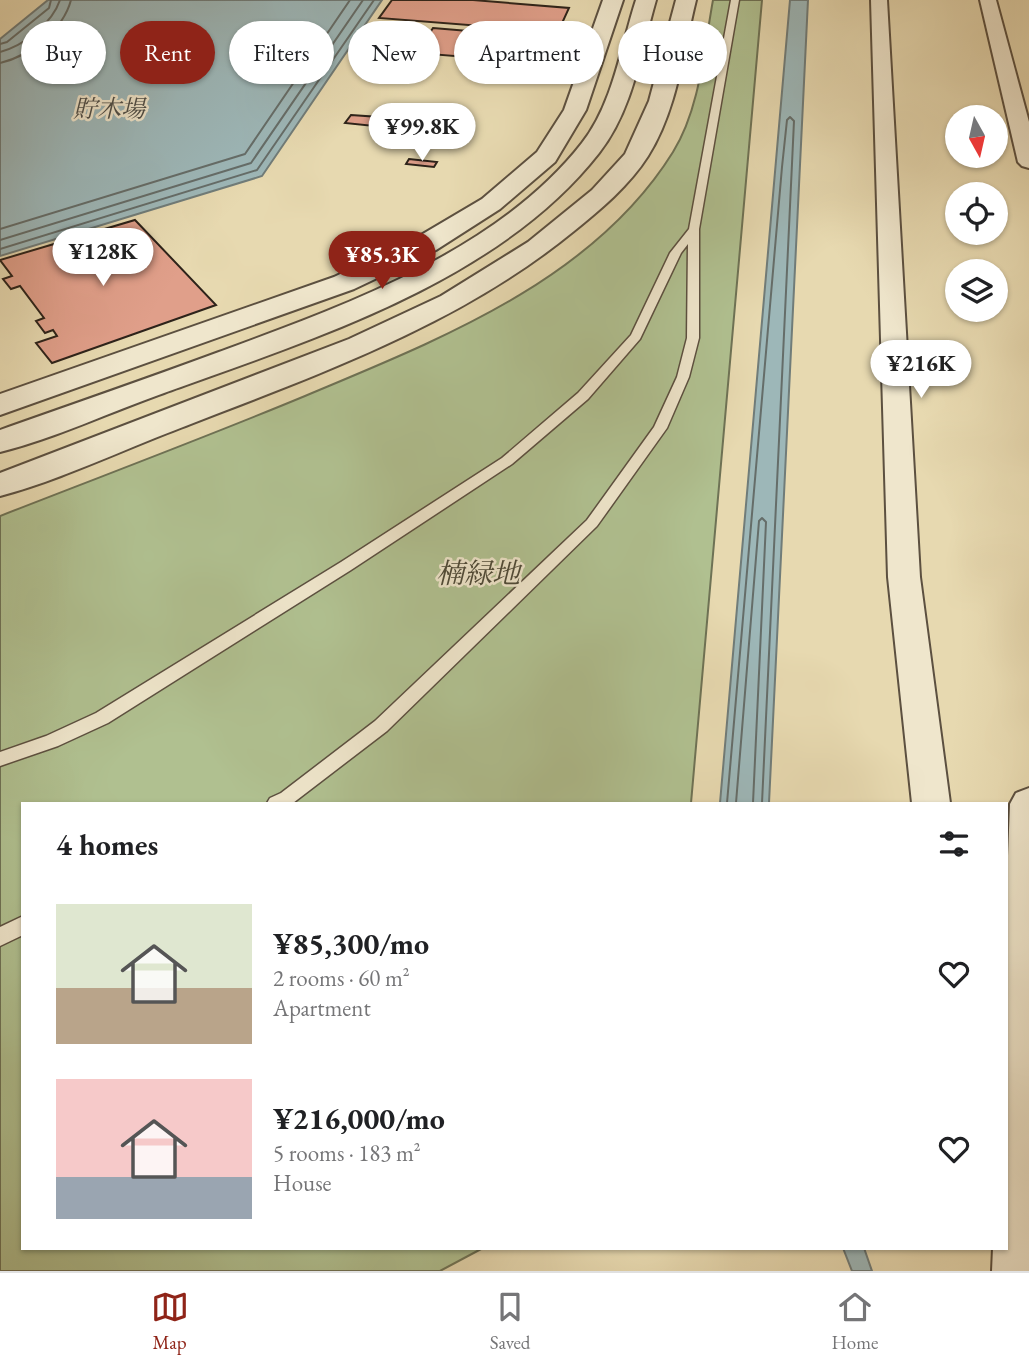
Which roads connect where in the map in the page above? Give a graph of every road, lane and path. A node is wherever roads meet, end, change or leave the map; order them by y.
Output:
1 (613, 0) edge
2 (646, 0) edge
3 (685, 0) edge
4 (735, 0) edge
5 (879, 0) edge
6 (988, 0) edge
7 (1029, 162) edge
8 (694, 229) junction
9 (0, 405) edge
10 (0, 442) edge
11 (0, 485) edge
12 (0, 759) edge
13 (278, 802) edge
14 (931, 802) edge
15 (1029, 804) edge
16 (21, 926) edge
17 (0, 937) edge
18 (997, 1250) edge
19 (1001, 1271) edge
20 (1017, 1271) edge

1 - 9 street
2 - 10 street
3 - 11 street
4 - 8 lane
5 - 14 street
6 - 7 street
8 - 12 lane
8 - 13 lane
15 - 20 street
16 - 17 lane
18 - 19 street

